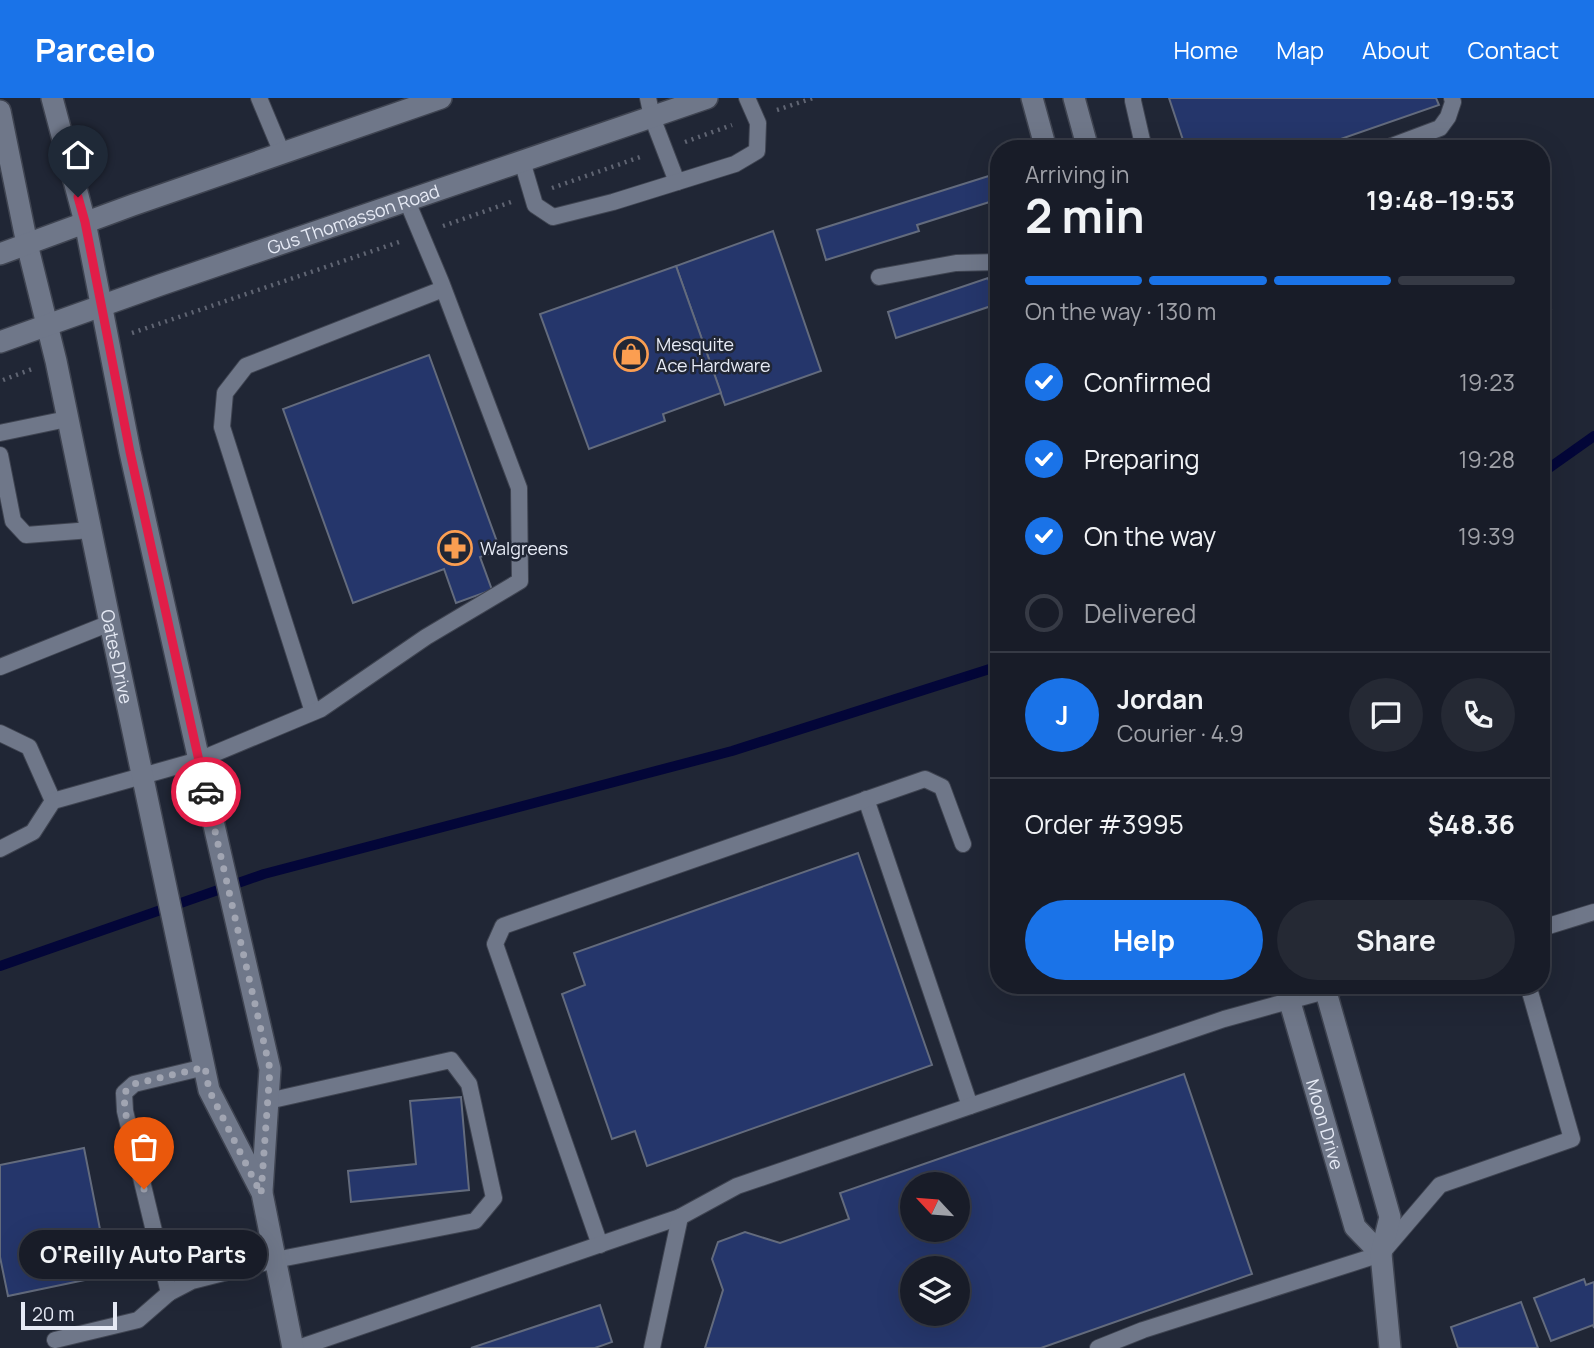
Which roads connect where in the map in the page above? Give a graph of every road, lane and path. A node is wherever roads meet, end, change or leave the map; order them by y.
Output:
1 (52, 98) edge
2 (259, 98) edge
3 (442, 98) edge
4 (707, 98) edge
5 (747, 98) edge
6 (813, 98) edge
7 (1032, 98) edge
8 (1074, 98) edge
9 (1133, 98) edge
10 (1452, 98) edge
11 (650, 107) edge
12 (0, 111) edge
13 (755, 117) junction
14 (1044, 140) edge
15 (1086, 140) edge
16 (1142, 140) edge
17 (1408, 140) edge
18 (664, 149) junction
19 (282, 153) junction
20 (522, 161) junction
21 (677, 182) junction
22 (532, 195) junction
23 (407, 201) junction
24 (85, 222) junction
25 (421, 234) junction
26 (27, 244) junction
27 (0, 254) edge
28 (990, 262) edge
29 (879, 277) dead end
30 (443, 289) junction
31 (101, 306) junction
32 (171, 320) dead end
33 (48, 325) junction
34 (0, 342) edge
35 (67, 419) junction
36 (0, 433) edge
37 (0, 455) edge
38 (91, 530) junction
39 (110, 623) junction
40 (0, 667) edge
41 (313, 712) junction
42 (0, 733) edge
43 (198, 760) junction
44 (143, 776) junction
45 (866, 799) junction
46 (53, 801) junction
47 (963, 844) dead end
48 (0, 849) edge
49 (1594, 912) edge
50 (1550, 926) edge
51 (1286, 994) edge
52 (1288, 994) edge
53 (1326, 994) edge
54 (1531, 994) edge
55 (205, 1067) junction
56 (268, 1101) junction
57 (970, 1106) junction
58 (261, 1194) junction
59 (680, 1217) junction
60 (600, 1245) junction
61 (1381, 1254) junction
62 (275, 1260) junction
63 (169, 1293) junction
64 (55, 1340) dead end
65 (295, 1348) edge
66 (652, 1348) edge
67 (1098, 1348) edge
68 (1390, 1348) edge

1 - 24 main road, Oates Drive
2 - 19 lane
3 - 19 main road
4 - 11 main road, Gus Thomasson Road
5 - 13 lane
6 - 13 path
7 - 14 main road
8 - 15 main road
9 - 16 lane
10 - 17 lane
11 - 18 lane
11 - 20 main road, Gus Thomasson Road
12 - 26 main road, Oates Drive
13 - 18 path
13 - 21 lane
18 - 21 lane
18 - 22 path
19 - 24 main road
20 - 22 lane
20 - 23 main road, Gus Thomasson Road
21 - 22 lane
22 - 25 path
23 - 25 lane
23 - 31 main road, Gus Thomasson Road
24 - 26 main road
24 - 31 main road, Oates Drive
25 - 30 lane
25 - 32 path
26 - 27 main road
26 - 33 main road, Oates Drive
28 - 29 lane
30 - 41 lane
30 - 41 lane
31 - 33 main road, Gus Thomasson Road
31 - 43 main road, Oates Drive
33 - 34 main road, Gus Thomasson Road
33 - 35 main road, Oates Drive
35 - 36 lane
35 - 38 main road, Oates Drive
37 - 38 lane
38 - 39 main road, Oates Drive
39 - 40 lane
39 - 44 main road, Oates Drive
41 - 43 lane
42 - 46 lane
43 - 44 lane
43 - 56 main road, Oates Drive
44 - 46 lane
44 - 55 main road, Oates Drive
45 - 47 lane
45 - 57 lane
45 - 60 lane
46 - 48 lane
49 - 50 lane
51 - 57 lane
52 - 61 main road, Moon Drive
53 - 61 main road, Moon Drive
54 - 61 lane
55 - 58 main road, Oates Drive
55 - 63 lane
56 - 58 main road, Oates Drive
56 - 62 lane
57 - 59 lane
58 - 62 main road, Oates Drive
59 - 60 lane
59 - 66 lane
60 - 65 lane
61 - 67 lane
61 - 68 main road, Moon Drive
62 - 63 lane
62 - 65 main road, Oates Drive
63 - 64 lane

